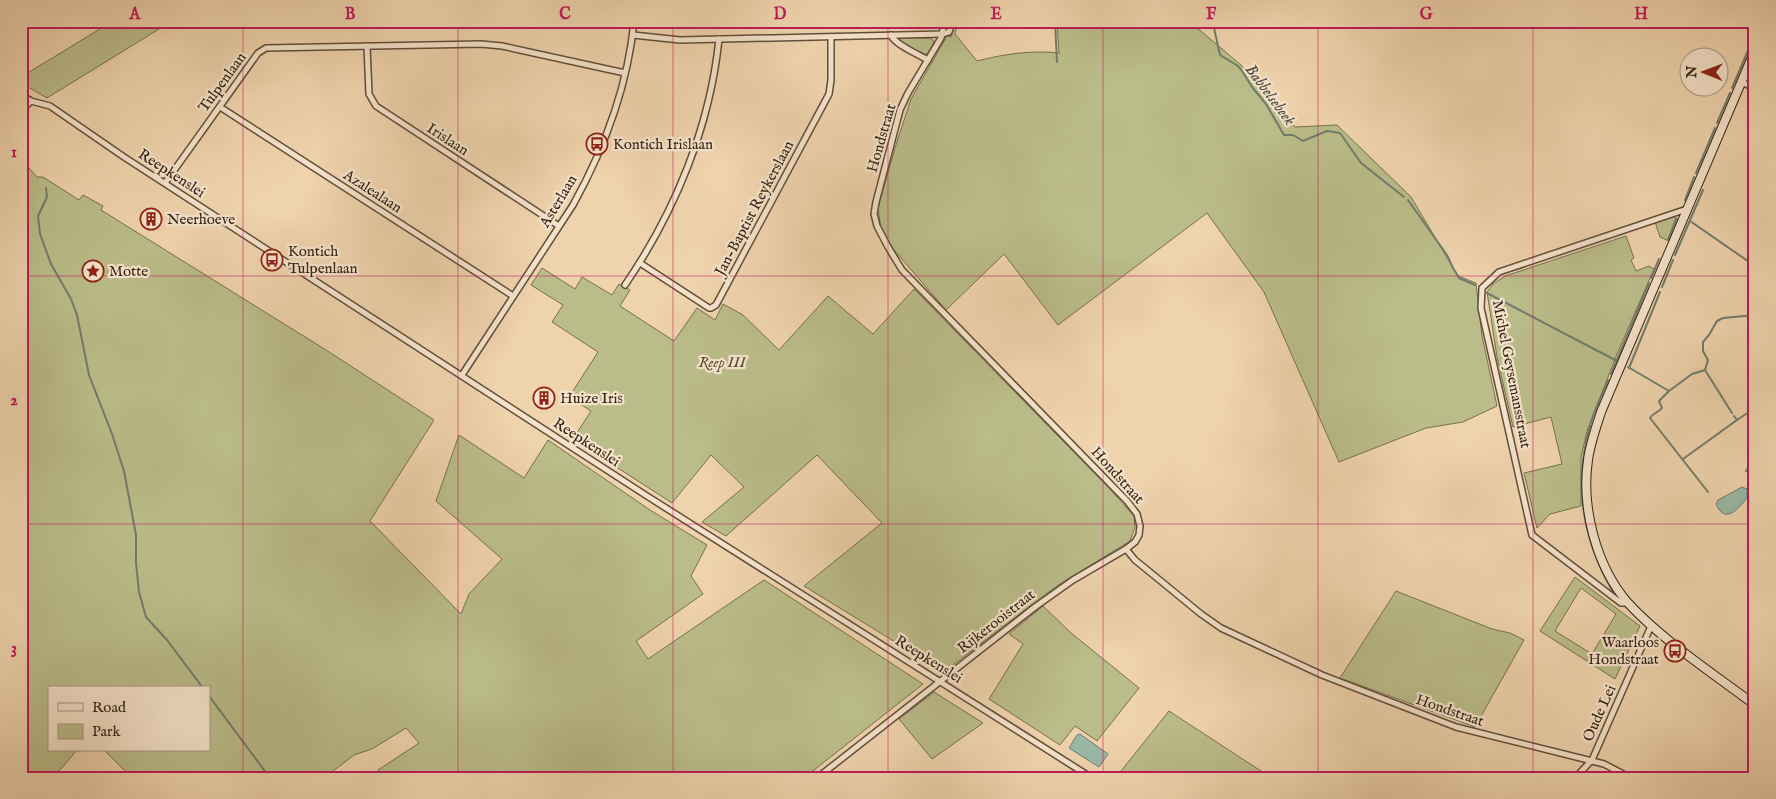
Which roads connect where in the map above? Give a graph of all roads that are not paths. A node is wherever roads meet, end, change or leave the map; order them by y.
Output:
1 (634, 21) edge
2 (945, 21) edge
3 (953, 21) edge
4 (942, 34) junction
5 (633, 35) junction
6 (891, 35) junction
7 (831, 37) junction
8 (719, 39) junction
9 (367, 46) junction
10 (1755, 50) edge
11 (928, 60) junction
12 (625, 73) junction
13 (1742, 82) junction
14 (1755, 88) edge
15 (21, 93) edge
16 (31, 101) junction
17 (220, 107) junction
18 (21, 111) edge
19 (165, 184) junction
20 (1686, 209) junction
21 (559, 226) junction
22 (640, 264) junction
23 (625, 285) dead end
24 (513, 296) junction
25 (462, 375) junction
26 (1126, 549) junction
27 (1628, 603) junction
28 (1651, 626) junction
29 (940, 681) junction
30 (1755, 705) edge
31 (1592, 760) junction
32 (817, 778) edge
33 (1092, 778) edge
34 (1575, 778) edge
35 (1631, 778) edge

1 - 5 street, Asterlaan
2 - 4 street, Hondstraat
3 - 4 street, Hondstraat
4 - 6 street
4 - 11 street, Hondstraat
5 - 8 street
5 - 12 street, Asterlaan
6 - 7 street
6 - 11 street
7 - 8 street
7 - 22 street, Jan-Baptist Reykerslaan
8 - 22 street
9 - 12 street, Tulpenlaan
9 - 17 street, Tulpenlaan
9 - 21 street, Irislaan
10 - 13 street, Michel Geysemansstraat
11 - 26 street, Hondstraat
12 - 21 street, Asterlaan
13 - 14 street
13 - 20 street, Michel Geysemansstraat
15 - 16 street, Reepkenslei
16 - 18 street
16 - 19 street, Reepkenslei
17 - 19 street, Tulpenlaan
17 - 24 street, Azalealaan
19 - 25 street, Reepkenslei
20 - 27 street, Michel Geysemansstraat
20 - 27 street, Michel Geysemansstraat
21 - 24 street, Asterlaan
22 - 23 street
24 - 25 street, Asterlaan
25 - 29 street, Reepkenslei
26 - 29 street, Rijkerooistraat
26 - 31 street, Hondstraat
27 - 28 street, Michel Geysemansstraat
28 - 30 street, Michel Geysemansstraat
28 - 31 street, Oude Lei
29 - 32 street, Rijkerooistraat
29 - 33 street, Reepkenslei
31 - 34 street, Oude Lei
31 - 35 street, Hondstraat

